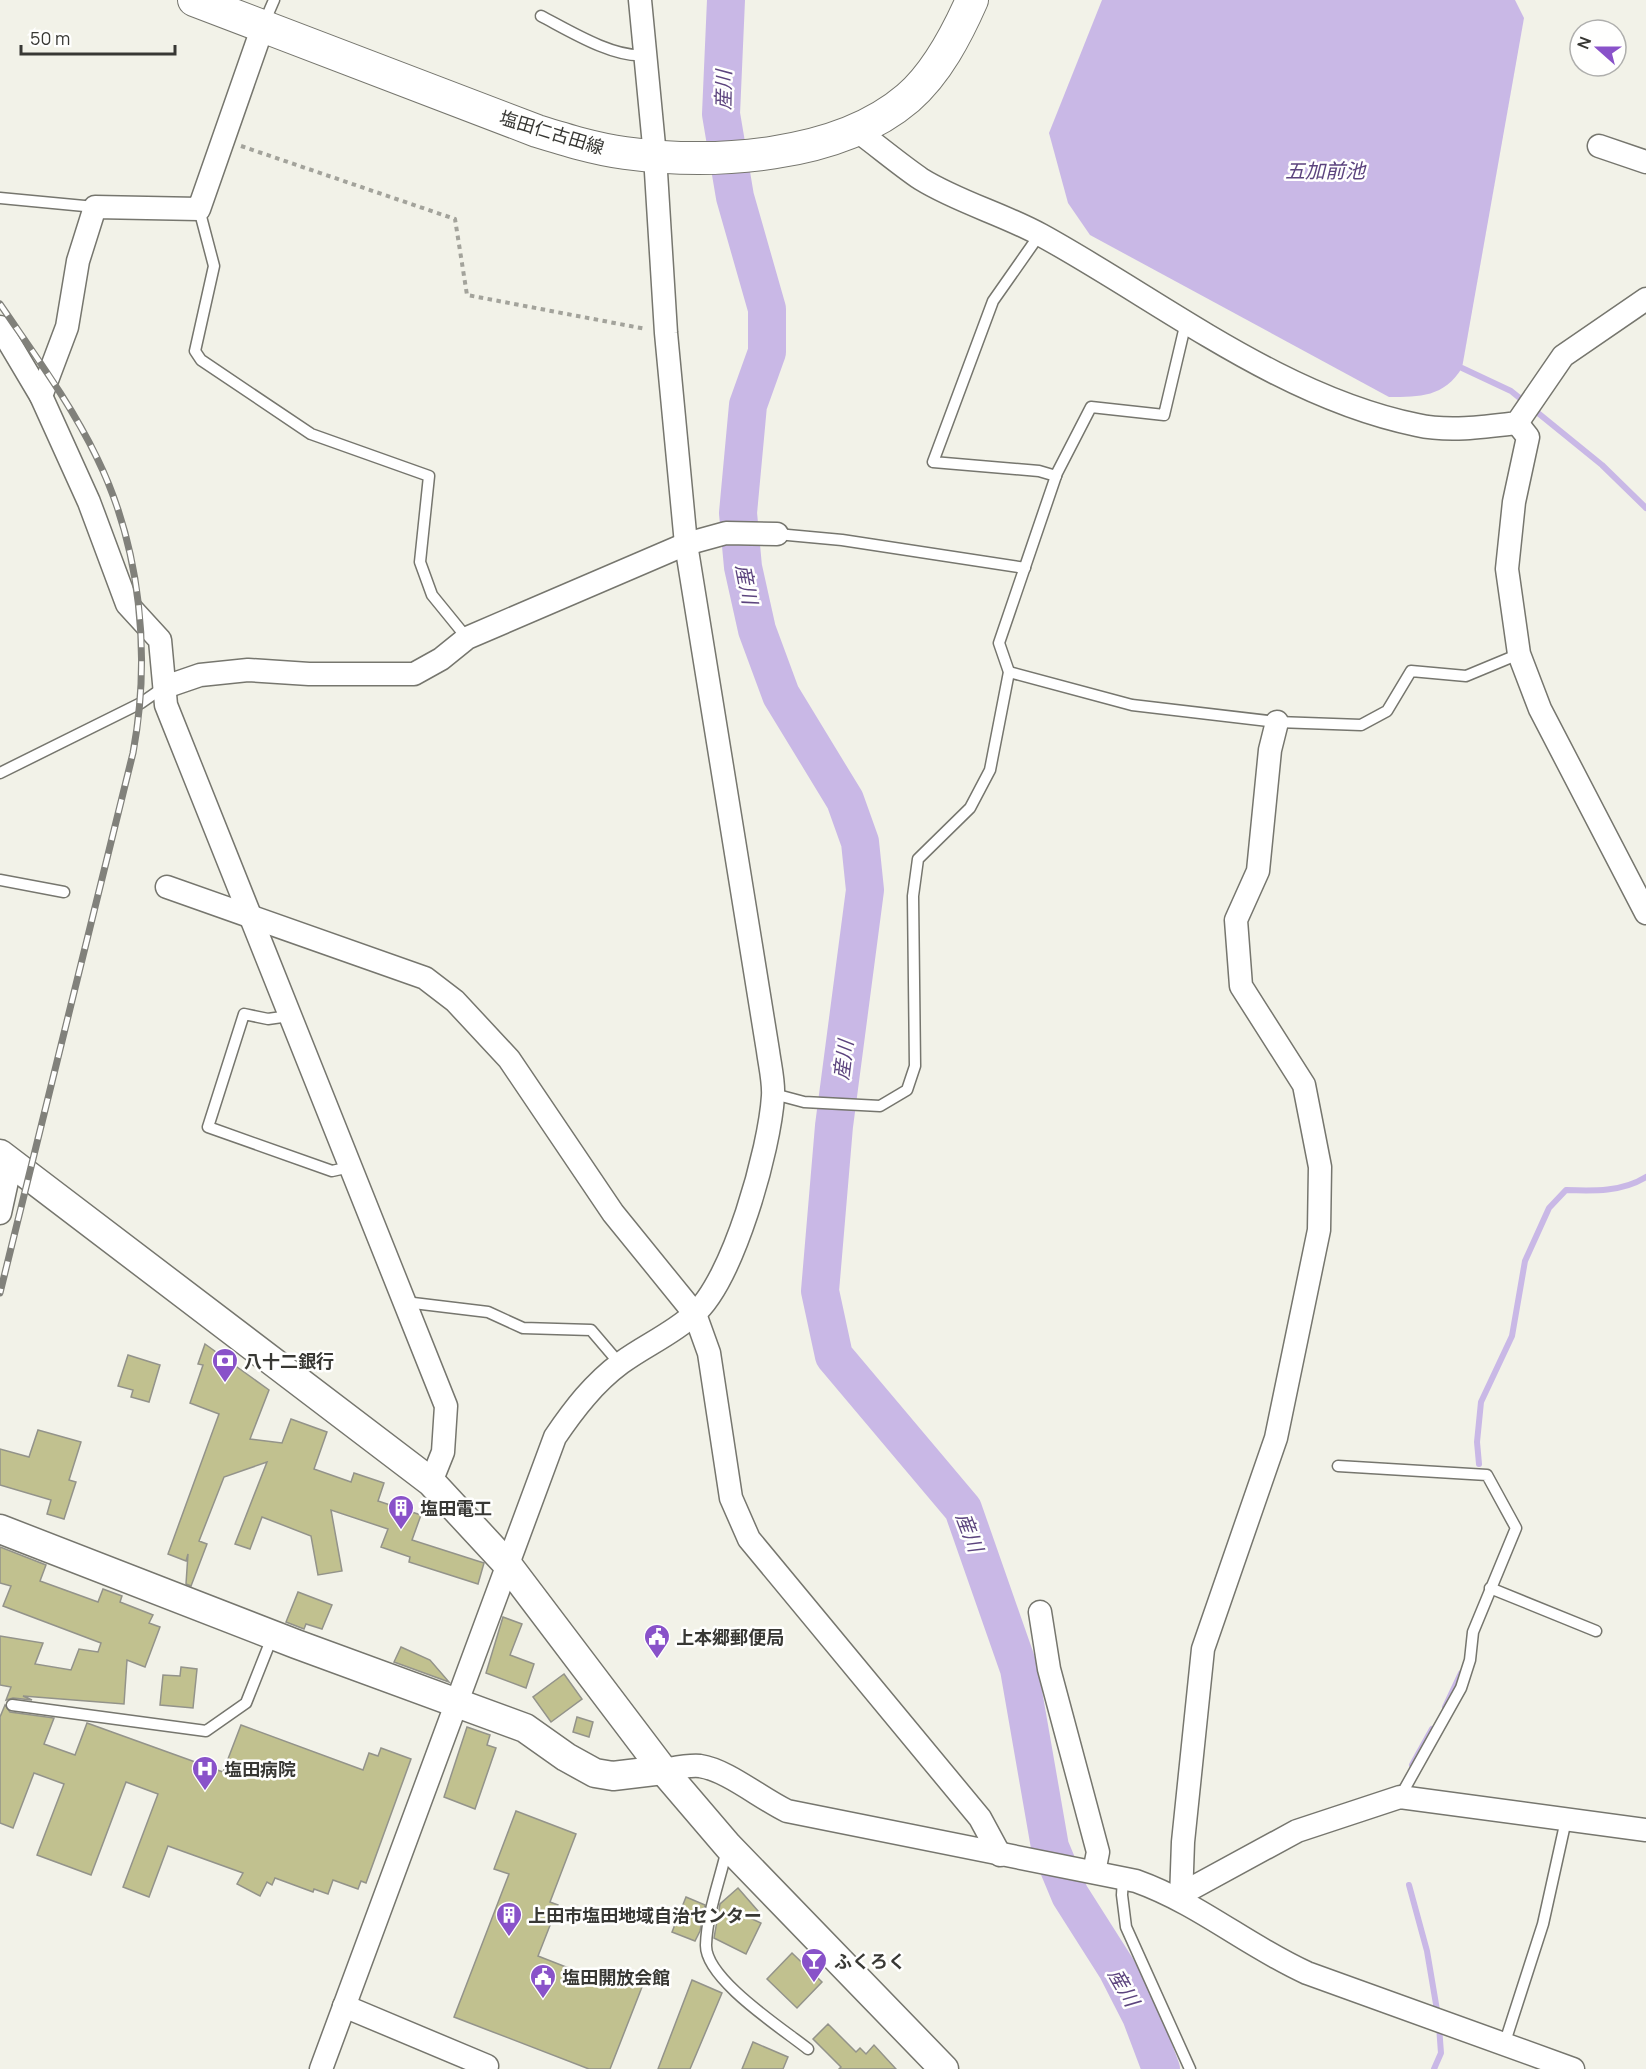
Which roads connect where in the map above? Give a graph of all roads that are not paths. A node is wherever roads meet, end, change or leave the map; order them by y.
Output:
1 (640, 0) edge
2 (972, 0) edge
3 (199, 1) edge
4 (268, 13) edge
5 (541, 16) dead end
6 (644, 55) junction
7 (856, 129) junction
8 (1599, 146) dead end
9 (655, 156) junction
10 (1646, 162) edge
11 (0, 198) edge
12 (95, 207) junction
13 (199, 209) junction
14 (1040, 234) junction
15 (1646, 300) edge
16 (1186, 322) junction
17 (0, 327) edge
18 (41, 396) junction
19 (1516, 423) junction
20 (1056, 476) junction
21 (777, 534) joint
22 (686, 544) junction
23 (1025, 568) junction
24 (467, 638) junction
25 (1519, 654) junction
26 (1008, 672) junction
27 (165, 687) junction
28 (1277, 722) junction
29 (0, 774) edge
30 (0, 880) edge
31 (166, 887) dead end
32 (64, 892) dead end
33 (1646, 913) edge
34 (249, 915) junction
35 (289, 1016) junction
36 (774, 1094) junction
37 (6, 1158) edge
38 (350, 1167) junction
39 (0, 1213) edge
40 (404, 1302) junction
41 (695, 1314) junction
42 (620, 1364) junction
43 (1338, 1466) dead end
44 (430, 1482) junction
45 (0, 1529) edge
46 (507, 1564) junction
47 (1490, 1588) junction
48 (1040, 1612) dead end
49 (1596, 1631) dead end
50 (273, 1635) junction
51 (456, 1704) junction
52 (12, 1705) dead end
53 (663, 1770) junction
54 (1400, 1797) junction
55 (1566, 1820) junction
56 (1646, 1830) edge
57 (728, 1846) junction
58 (1008, 1856) junction
59 (1091, 1872) junction
60 (1123, 1878) junction
61 (1182, 1896) junction
62 (344, 2007) junction
63 (1504, 2045) junction
64 (808, 2049) dead end
65 (321, 2069) edge
66 (486, 2069) edge
67 (944, 2069) edge
68 (1190, 2069) edge
69 (1573, 2069) edge

1 - 6 street
2 - 7 main road, 塩田仁古田線
3 - 4 main road, 塩田仁古田線
4 - 9 main road, 塩田仁古田線
4 - 13 street
5 - 6 lane
6 - 9 street
7 - 9 main road, 塩田仁古田線
7 - 14 street
8 - 10 street
9 - 22 street
11 - 12 lane
12 - 13 street
12 - 18 street
13 - 24 lane
14 - 16 street
14 - 20 lane
15 - 19 street
16 - 19 street
16 - 20 lane
17 - 18 street
18 - 27 street
19 - 25 street
20 - 23 lane
21 - 22 street
21 - 23 lane
22 - 24 street
22 - 36 street
23 - 26 lane
24 - 27 street
25 - 28 lane
25 - 33 street
26 - 28 lane
26 - 36 lane
27 - 29 lane
27 - 34 street
28 - 61 street
30 - 32 lane
31 - 34 street
34 - 35 street
34 - 41 street
35 - 38 street
35 - 38 lane
36 - 41 street
37 - 39 street
37 - 44 street
38 - 40 street
40 - 42 lane
40 - 44 street
41 - 42 street
41 - 58 street
42 - 46 street
43 - 47 lane
44 - 46 street
45 - 50 street
46 - 51 street
46 - 53 street
47 - 49 lane
47 - 54 lane
48 - 59 street
50 - 51 street
50 - 52 lane
51 - 53 street
51 - 62 street
53 - 57 street
53 - 58 street
54 - 55 street
54 - 61 street
55 - 56 street
55 - 63 lane
57 - 64 lane
57 - 67 street
58 - 59 street
59 - 60 street
60 - 61 street
60 - 68 lane
61 - 63 street
62 - 65 street
62 - 66 street
63 - 69 street

